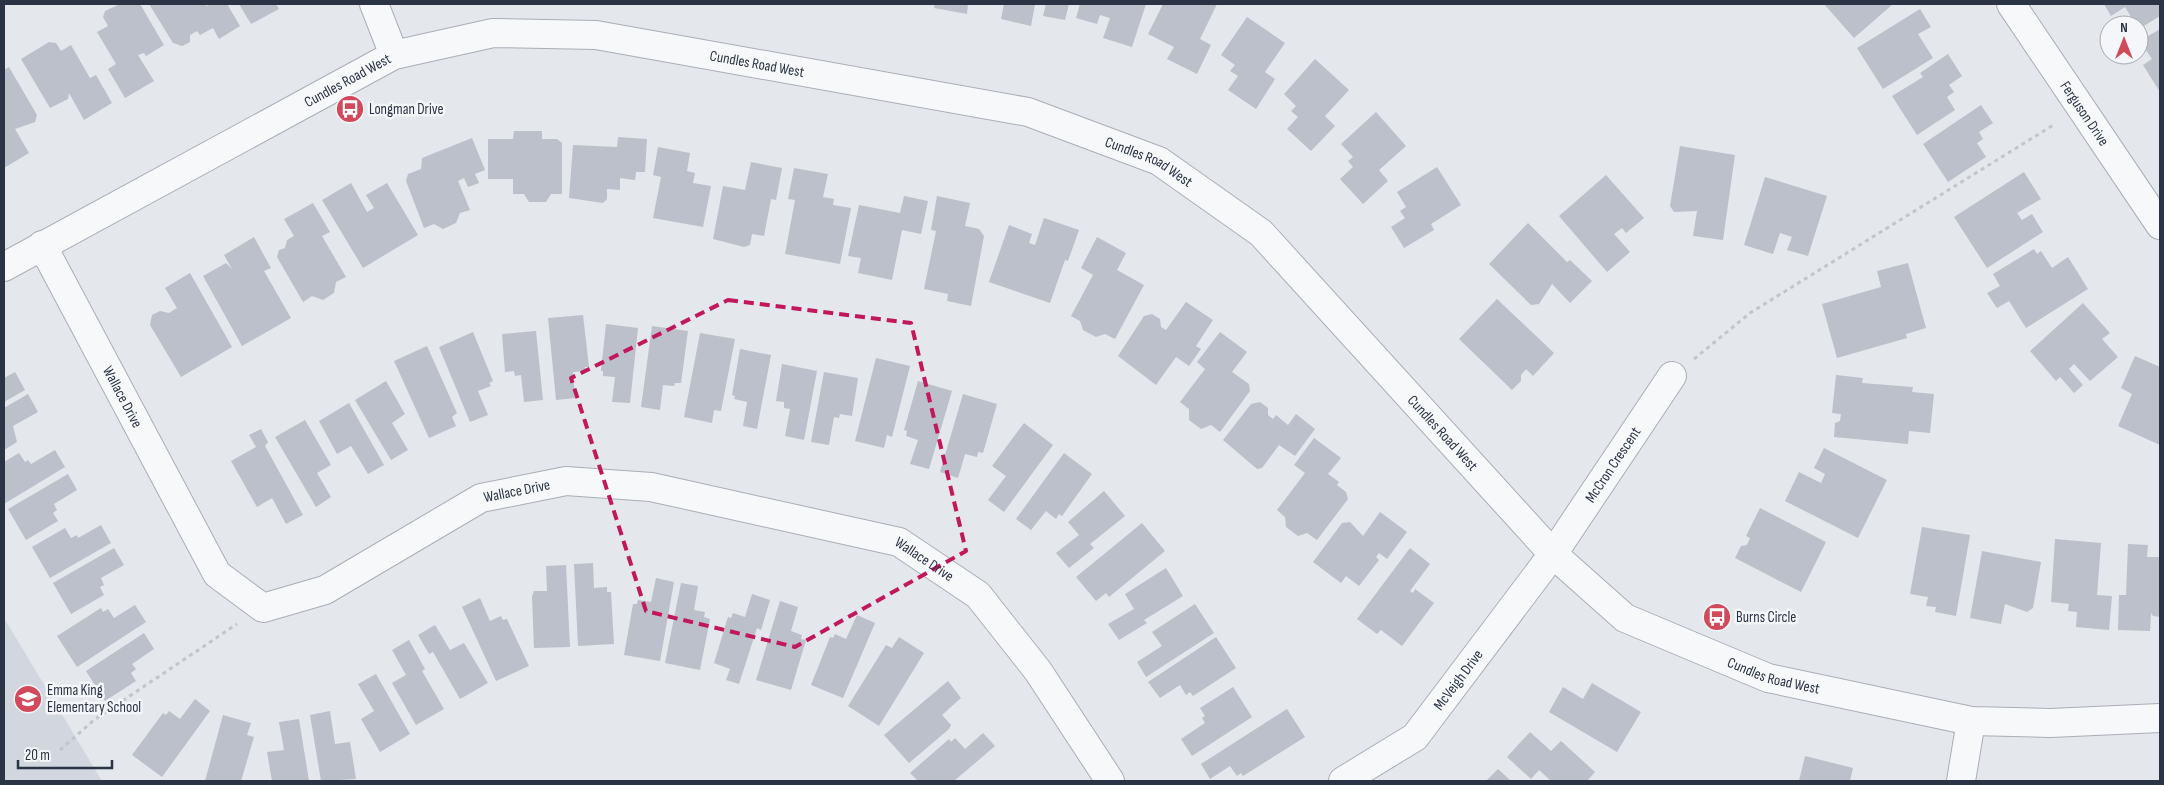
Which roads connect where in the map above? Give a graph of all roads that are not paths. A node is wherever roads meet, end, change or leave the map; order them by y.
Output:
1 (374, 4) edge
2 (2011, 4) edge
3 (394, 55) junction
4 (2160, 225) edge
5 (42, 245) junction
6 (4, 267) edge
7 (1672, 376) road end
8 (1554, 554) junction
9 (2160, 718) edge
10 (1971, 721) junction
11 (1110, 781) edge
12 (1343, 781) edge
13 (1961, 781) edge

1 - 3 street
2 - 4 street, Ferguson Drive
3 - 5 street, Cundles Road West
3 - 8 street, Cundles Road West
5 - 6 street, Cundles Road West
5 - 11 street, Wallace Drive
7 - 8 street, McCron Crescent
8 - 10 street, Cundles Road West
8 - 12 street, McVeigh Drive
9 - 10 street, Cundles Road West
10 - 13 street

